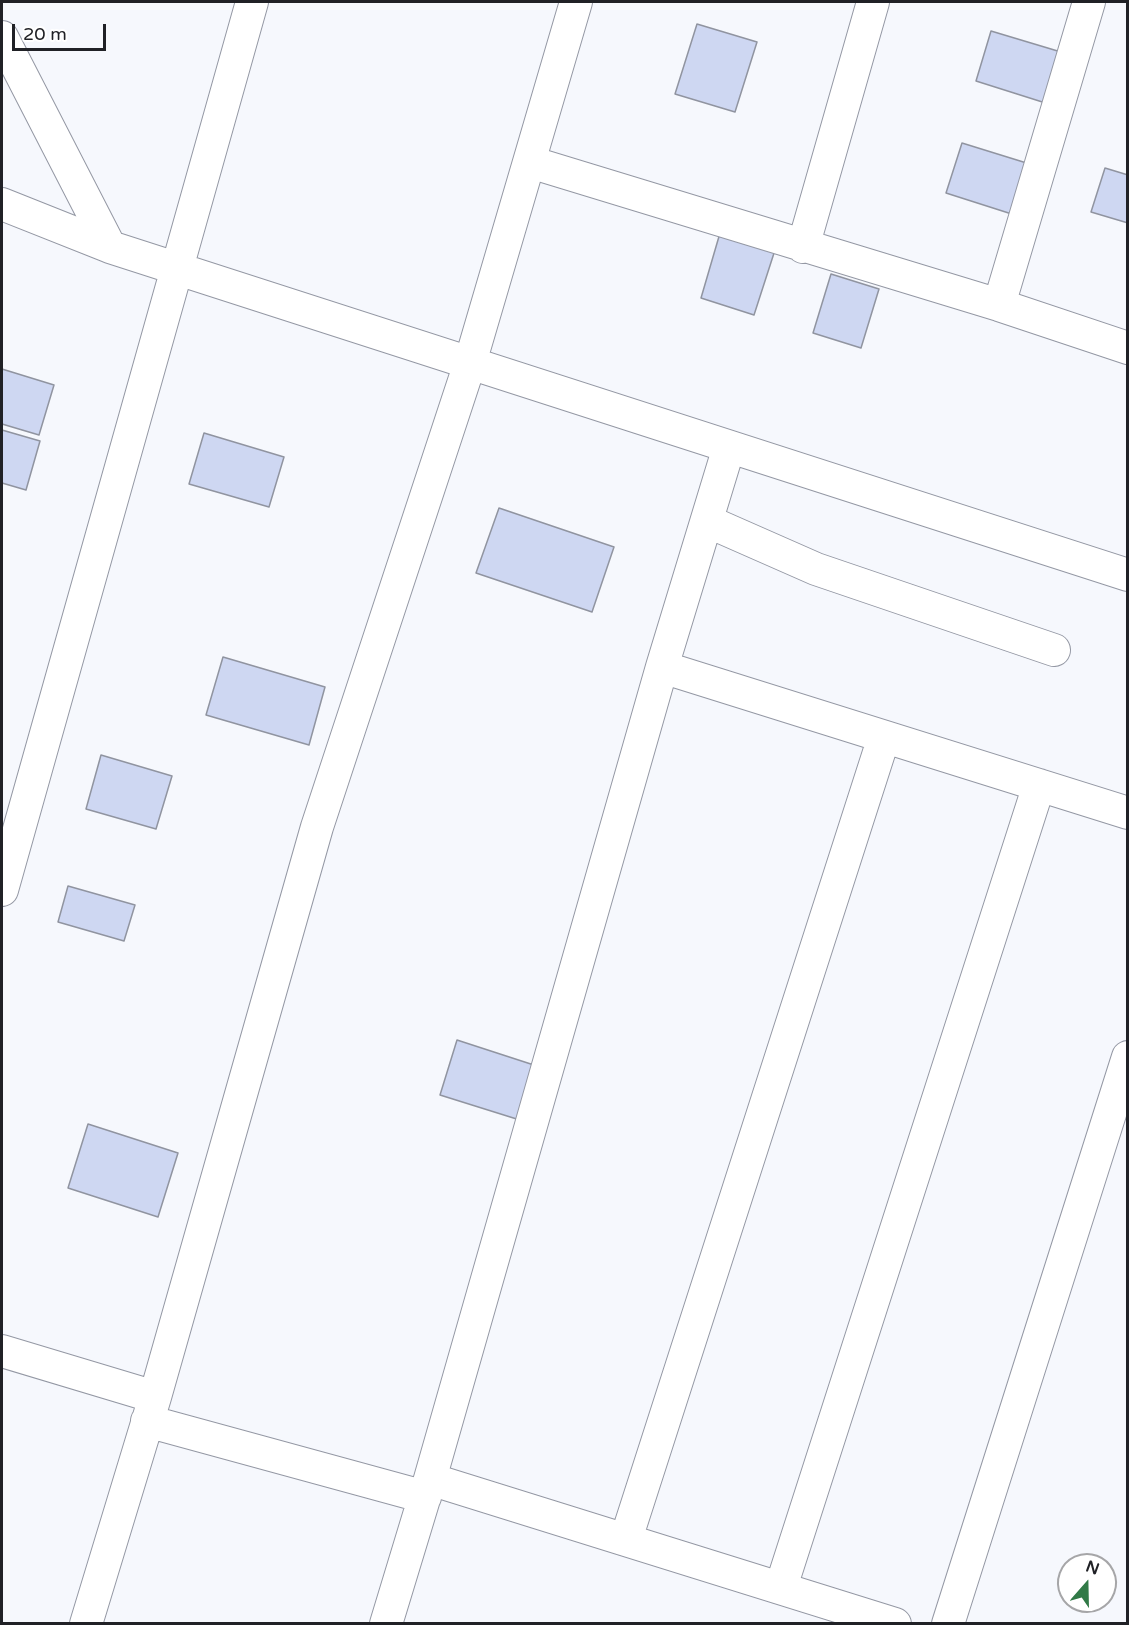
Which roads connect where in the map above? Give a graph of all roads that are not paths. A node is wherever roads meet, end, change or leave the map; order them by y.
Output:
1 (252, 2) edge
2 (576, 2) edge
3 (873, 2) edge
4 (1089, 2) edge
5 (2, 37) edge
6 (530, 162) junction
7 (2, 204) edge
8 (110, 247) junction
9 (803, 247) junction
10 (177, 267) junction
11 (999, 305) junction
12 (1128, 348) edge
13 (470, 363) junction
14 (729, 447) junction
15 (707, 521) junction
16 (1128, 575) edge
17 (1054, 650) dead end
18 (662, 667) junction
19 (884, 737) junction
20 (1039, 785) junction
21 (1128, 813) edge
22 (2, 890) edge
23 (1128, 1056) edge
24 (2, 1351) edge
25 (151, 1409) junction
26 (427, 1488) junction
27 (626, 1539) junction
28 (781, 1587) junction
29 (86, 1623) edge
30 (386, 1623) edge
31 (895, 1623) edge
32 (948, 1623) edge

1 - 10 street
2 - 6 street
3 - 9 street
4 - 11 street
5 - 8 street
6 - 9 street
6 - 13 street
7 - 8 street
8 - 10 street
9 - 11 street
10 - 13 street
10 - 22 street
11 - 12 street
13 - 14 street
13 - 25 street
14 - 15 street
14 - 16 street
15 - 17 street
15 - 18 street
18 - 19 street
18 - 26 street
19 - 20 street
19 - 27 street
20 - 21 street
20 - 28 street
23 - 32 street
24 - 25 street
25 - 26 street
25 - 29 street
26 - 27 street
26 - 30 street
27 - 28 street
28 - 31 street

